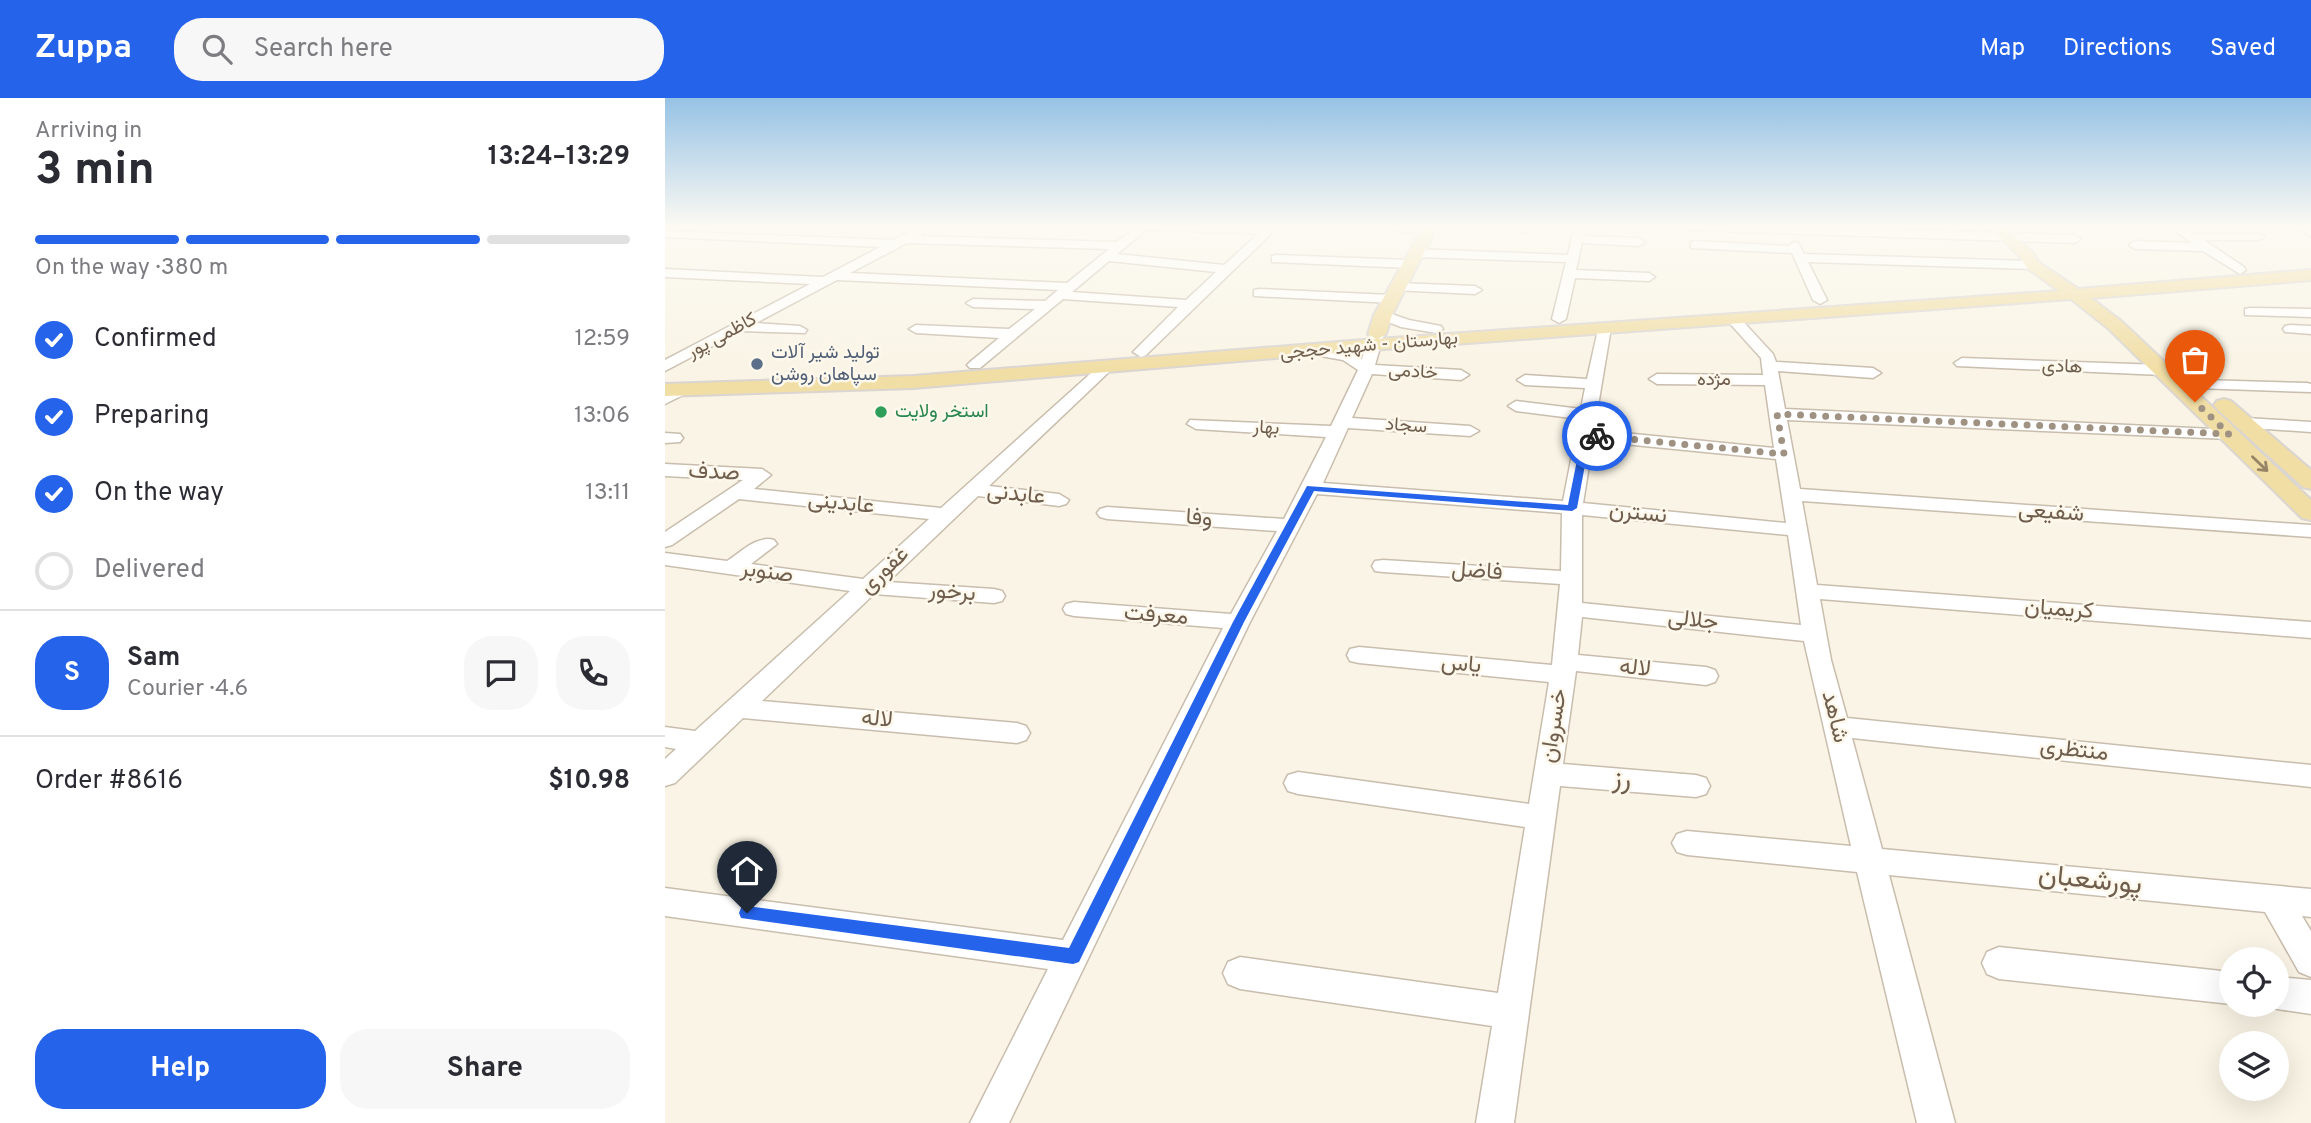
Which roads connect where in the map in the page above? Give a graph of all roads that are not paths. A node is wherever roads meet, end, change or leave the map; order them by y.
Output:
1 (1571, 274) edge
2 (715, 275) edge
3 (838, 275) edge
4 (1084, 275) edge
5 (1219, 275) edge
6 (1405, 275) edge
7 (1593, 275) edge
8 (1807, 275) edge
9 (2050, 275) edge
10 (2192, 275) edge
11 (2064, 276) junction
12 (1649, 277) dead end
13 (2306, 278) edge
14 (830, 279) junction
15 (2165, 287) junction
16 (1475, 289) dead end
17 (2011, 290) junction
18 (1259, 293) dead end
19 (1395, 293) junction
20 (1059, 295) junction
21 (1820, 300) junction
22 (1980, 302) junction
23 (973, 303) dead end
24 (1188, 304) junction
25 (2127, 307) dead end
26 (2250, 312) dead end
27 (2311, 313) edge
28 (1383, 315) junction
29 (1732, 318) junction
30 (1559, 319) junction
31 (2115, 326) junction
32 (739, 327) junction
33 (1604, 328) junction
34 (916, 329) dead end
35 (1436, 329) junction
36 (2290, 329) dead end
37 (800, 330) dead end
38 (2311, 330) edge
39 (1013, 334) junction
40 (1371, 349) junction
41 (1141, 352) junction
42 (1962, 363) dead end
43 (975, 365) junction
44 (665, 366) edge
45 (1105, 368) junction
46 (2162, 370) junction
47 (1770, 373) junction
48 (1873, 373) dead end
49 (1461, 375) dead end
50 (665, 376) edge
51 (1657, 379) dead end
52 (1524, 380) dead end
53 (1595, 384) junction
54 (2202, 385) junction
55 (2307, 388) dead end
56 (674, 389) edge
57 (665, 399) edge
58 (1516, 406) dead end
59 (1777, 414) junction
60 (1196, 424) dead end
61 (1588, 425) junction
62 (1339, 427) junction
63 (2311, 427) edge
64 (2237, 429) junction
65 (1470, 431) dead end
66 (1784, 454) junction
67 (665, 470) edge
68 (2306, 473) edge
69 (762, 475) joint
70 (1311, 488) junction
71 (973, 491) junction
72 (736, 493) junction
73 (1791, 494) junction
74 (1059, 500) dead end
75 (1572, 508) junction
76 (1107, 513) dead end
77 (2311, 513) edge
78 (946, 515) junction
79 (1290, 526) junction
80 (1797, 530) junction
81 (2311, 531) edge
82 (665, 541) edge
83 (767, 544) dead end
84 (665, 558) edge
85 (1383, 566) dead end
86 (731, 568) junction
87 (1570, 578) junction
88 (869, 587) junction
89 (1808, 591) junction
90 (994, 596) dead end
91 (1074, 609) dead end
92 (1571, 609) junction
93 (1238, 622) junction
94 (2311, 630) edge
95 (1815, 634) junction
96 (1359, 655) dead end
97 (1564, 668) junction
98 (1706, 676) dead end
99 (738, 708) junction
100 (1836, 727) junction
101 (1017, 733) dead end
102 (665, 737) edge
103 (700, 742) junction
104 (1548, 774) junction
105 (665, 775) edge
106 (2311, 776) edge
107 (1298, 783) dead end
108 (1696, 786) dead end
109 (1542, 818) junction
110 (1687, 843) dead end
111 (1870, 859) junction
112 (2274, 899) junction
113 (665, 902) edge
114 (2311, 903) edge
115 (1073, 957) junction
116 (2311, 961) edge
117 (1999, 963) dead end
118 (1240, 973) dead end
119 (2219, 987) edge
120 (2289, 994) edge
121 (2311, 997) edge
122 (1512, 1012) junction
123 (989, 1123) edge
124 (1495, 1123) edge
125 (1936, 1123) edge

1 - 30 street
2 - 14 street
3 - 14 street, کاظمی پور
4 - 20 street
5 - 24 street
6 - 19 main road
7 - 12 street
8 - 21 street
9 - 11 street
10 - 11 main road
11 - 15 main road
11 - 17 main road, بهارستان - شهید حججی
11 - 17 main road
11 - 22 main road, بهارستان - شهید حججی
11 - 31 main road
11 - 54 main road
13 - 15 main road
14 - 20 street
14 - 32 street, کاظمی پور
15 - 25 main road
16 - 19 street
17 - 21 main road, بهارستان - شهید حججی
18 - 19 street
19 - 28 main road
20 - 23 street
20 - 24 street
20 - 39 street
21 - 30 main road, بهارستان - شهید حججی
22 - 29 main road, بهارستان - شهید حججی
22 - 31 main road
24 - 41 street
26 - 27 street
28 - 35 street
28 - 40 main road
29 - 33 main road, بهارستان - شهید حججی
29 - 47 street, شاهد
30 - 35 main road, بهارستان - شهید حججی
31 - 46 main road
32 - 37 street
32 - 44 street, کاظمی پور
33 - 40 main road, بهارستان - شهید حججی
33 - 53 street, خسروان
34 - 39 street
35 - 40 main road, بهارستان - شهید حججی
36 - 38 street
39 - 43 street
40 - 41 main road, بهارستان - شهید حججی
40 - 45 main road, بهارستان - شهید حججی
40 - 49 street, خادمی
40 - 62 street
41 - 43 main road, بهارستان - شهید حججی
42 - 46 street, هادی
43 - 50 main road, بهارستان - شهید حججی
45 - 56 main road, بهارستان - شهید حججی
45 - 71 street, غفوری
46 - 64 main road
47 - 48 street
47 - 51 street, مژده
47 - 59 street, شاهد
52 - 53 street
53 - 61 street, خسروان
54 - 55 street
54 - 64 main road
56 - 57 street
58 - 61 street
59 - 64 street
59 - 66 street, شاهد
60 - 62 street, بهار
61 - 66 street
61 - 75 street, خسروان
62 - 65 street, سجاد
62 - 70 street
63 - 64 street
64 - 68 main road
64 -> 77 main road
66 - 73 street, شاهد
67 - 69 street, صدف
69 - 72 street
70 - 75 street, نسترن
70 - 79 street
71 - 74 street, عابدنی
71 - 78 street, غفوری
72 - 78 street, عابدینی
72 - 82 street
73 - 80 street, شاهد
73 - 81 street, شفیعی
75 - 80 street, نسترن
75 - 87 street, خسروان
76 - 79 street, وفا
78 - 88 street, غفوری
79 - 93 street
80 - 89 street, شاهد
83 - 86 street
84 - 86 street, صنوبر
85 - 87 street, فاضل
86 - 88 street, صنوبر
87 - 92 street, خسروان
88 - 90 street, برخور
88 - 99 street, غفوری
89 - 94 street, کریمیان
89 - 95 street, شاهد
91 - 93 street, معرفت
92 - 95 street, جلالی
92 - 97 street, خسروان
93 - 115 street
95 - 100 street, شاهد
96 - 97 street, یاس
97 - 98 street, لاله
97 - 104 street, خسروان
99 - 101 street, لاله
99 - 103 street, غفوری
100 - 106 street, منتظری
100 - 111 street, شاهد
102 - 103 street
103 - 105 street, غفوری
104 - 108 street, رز
104 - 109 street, خسروان
107 - 109 street
109 - 122 street, خسروان
110 - 111 street, پورشعبان
111 - 112 street, پورشعبان
111 - 125 street, شاهد
112 - 114 street, پورشعبان
112 - 116 street
113 - 115 street
115 - 123 street
117 - 119 street
118 - 122 street
120 - 121 street
122 - 124 street, خسروان

